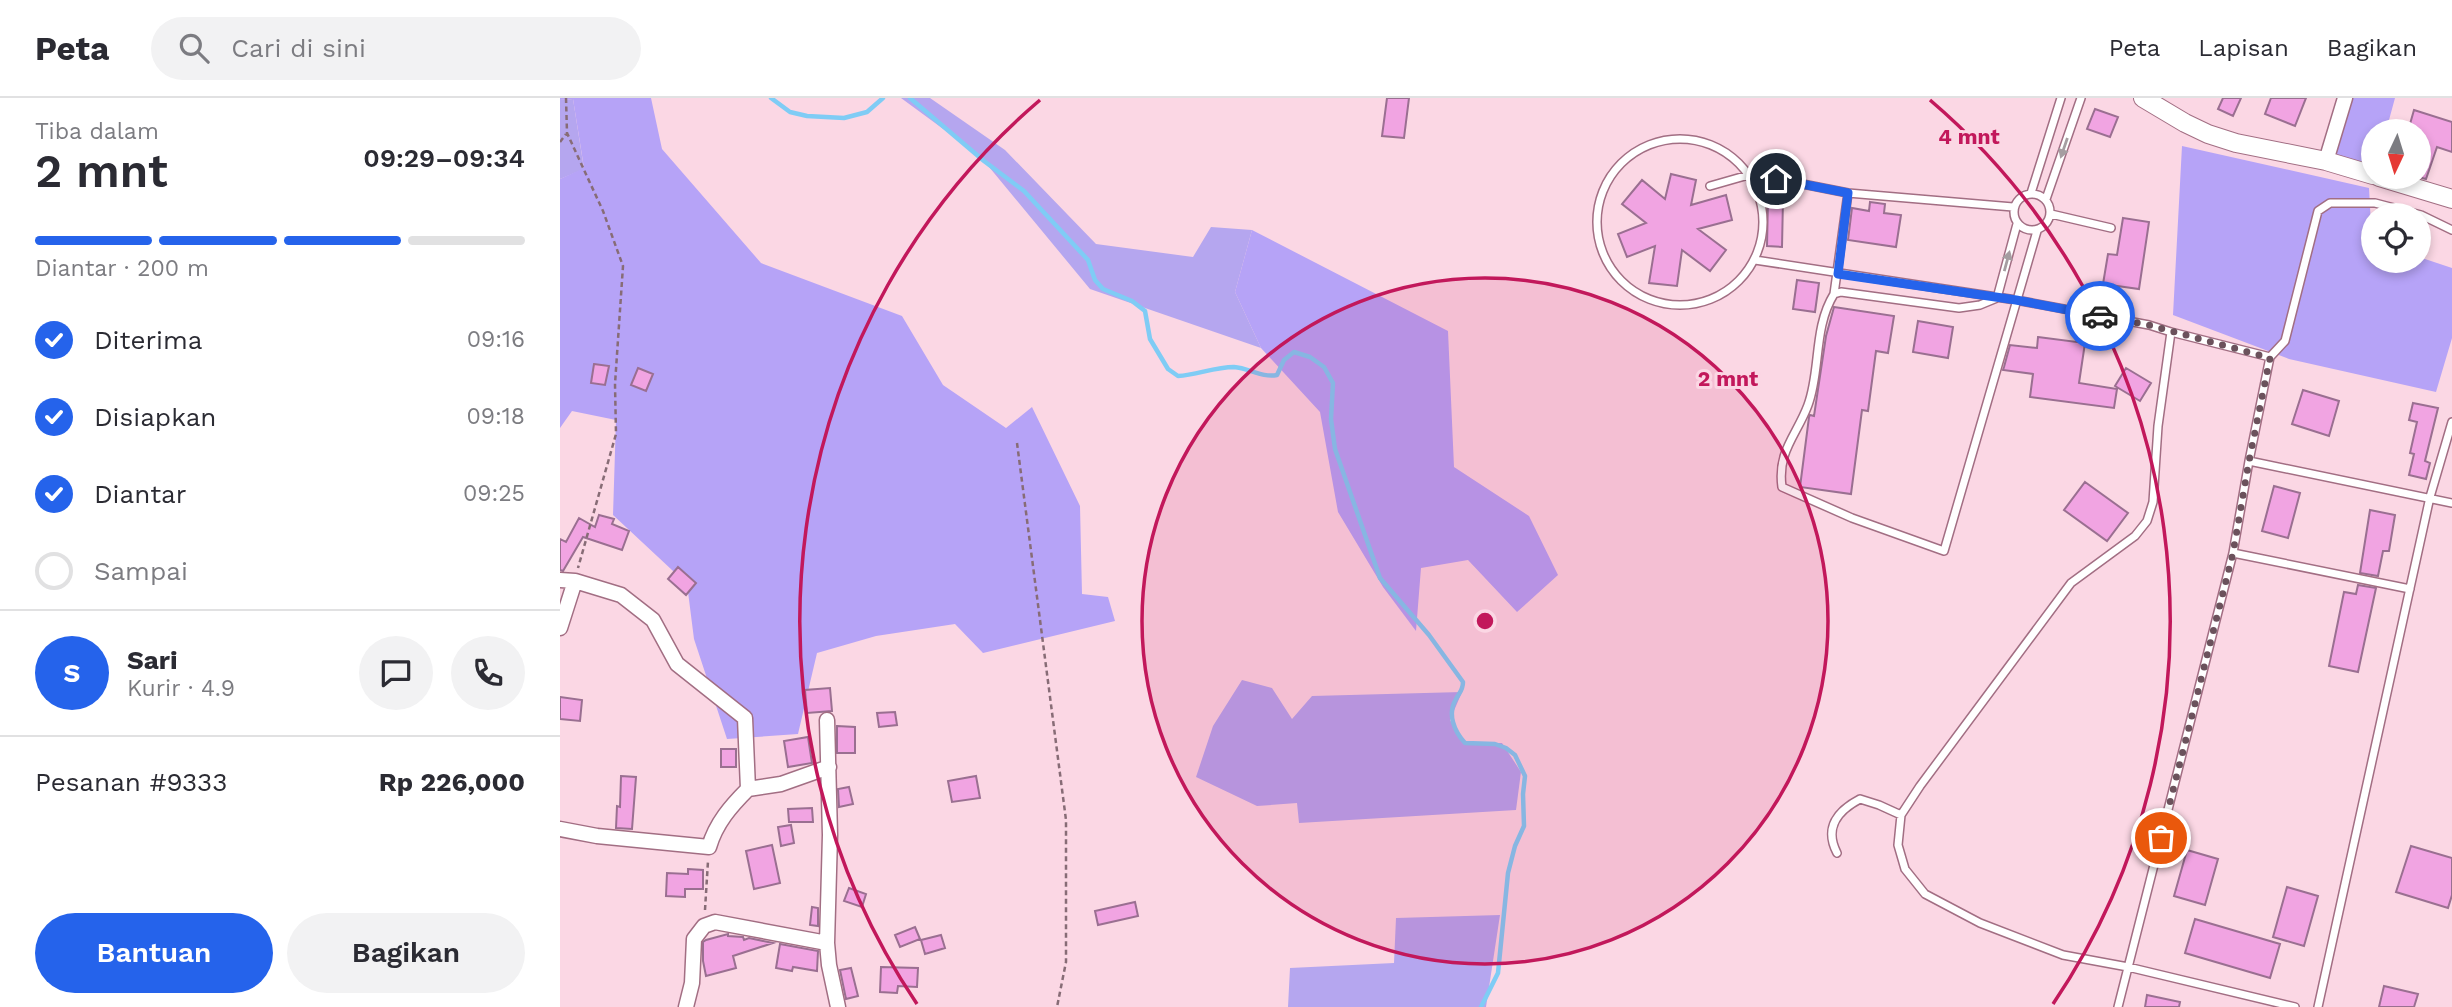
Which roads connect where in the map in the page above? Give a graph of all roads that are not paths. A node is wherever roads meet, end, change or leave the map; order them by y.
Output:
1 (2061, 98) edge
2 (2081, 98) edge
3 (2143, 98) edge
4 (2345, 98) edge
5 (2326, 160) junction
6 (2361, 171) edge
7 (1752, 174) junction
8 (1710, 186) dead end
9 (2419, 189) edge
10 (1848, 193) junction
11 (2031, 193) junction
12 (2046, 199) junction
13 (2452, 199) edge
14 (2013, 207) junction
15 (2051, 215) junction
16 (2017, 224) junction
17 (2111, 228) dead end
18 (2452, 230) edge
19 (2037, 231) junction
20 (1755, 260) junction
21 (1838, 274) junction
22 (1919, 286) junction
23 (1834, 294) junction
24 (1997, 298) junction
25 (2016, 300) junction
26 (1916, 302) junction
27 (2171, 332) junction
28 (2270, 358) junction
29 (2452, 422) edge
30 (2249, 461) junction
31 (2430, 497) junction
32 (2452, 503) edge
33 (2233, 553) junction
34 (567, 581) edge
35 (2410, 589) junction
36 (560, 628) edge
37 (827, 720) dead end
38 (829, 768) junction
39 (748, 789) junction
40 (1901, 815) junction
41 (560, 829) edge
42 (1837, 853) dead end
43 (827, 943) junction
44 (2128, 967) junction
45 (686, 1007) edge
46 (838, 1007) edge
47 (2118, 1007) edge
48 (2295, 1007) edge
49 (2318, 1007) edge

1 - 11 lane
2 -> 12 lane
3 - 5 street
4 - 5 street
5 - 6 street
7 - 8 lane
7 - 10 lane
7 - 20 lane
7 - 20 lane
9 - 13 street
10 - 14 lane
10 - 21 lane
11 - 12 lane
11 - 14 lane
12 - 15 lane
14 - 16 lane
15 - 17 lane
15 - 19 lane
16 - 19 lane
24 -> 16 lane
18 - 28 lane
19 - 25 lane
20 - 21 lane
21 - 22 lane
21 - 23 lane
22 - 24 lane
22 - 26 lane
23 - 25 lane
23 - 26 lane
24 - 25 lane
24 - 26 lane
25 - 27 lane
27 - 28 lane
27 - 40 lane
28 - 30 lane
29 - 31 lane
30 - 31 lane
30 - 33 lane
31 - 32 lane
31 - 35 lane
33 - 35 lane
33 - 44 lane
34 - 36 street
34 - 39 street
35 - 49 lane
37 - 38 street
38 - 39 street
38 - 43 street
39 - 41 street
40 - 42 lane
40 - 44 lane
43 - 45 street
43 - 46 street
44 - 47 lane
44 - 48 lane

